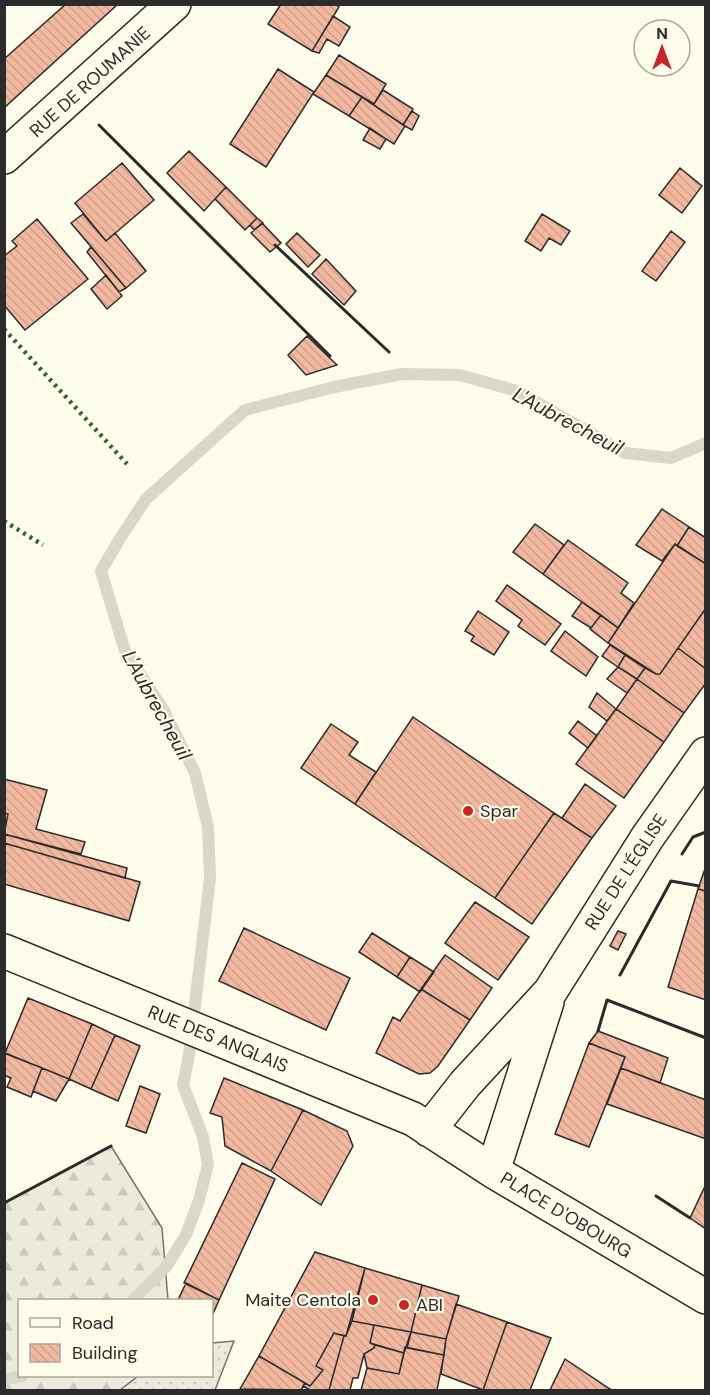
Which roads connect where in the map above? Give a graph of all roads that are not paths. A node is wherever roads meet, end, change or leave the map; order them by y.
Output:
1 (174, 4) edge
2 (4, 158) edge
3 (705, 754) edge
4 (4, 951) edge
5 (550, 992) junction
6 (429, 1130) junction
7 (493, 1171) junction
8 (705, 1298) edge

1 - 2 street, RUE DE ROUMANIE
3 - 5 street, RUE DE L'ÉGLISE
4 - 6 street, RUE DES ANGLAIS
5 - 6 street, RUE DE L'ÉGLISE
5 - 7 street, RUE DE L'ÉGLISE
6 - 7 street, PLACE D'OBOURG
7 - 8 street, PLACE D'OBOURG

